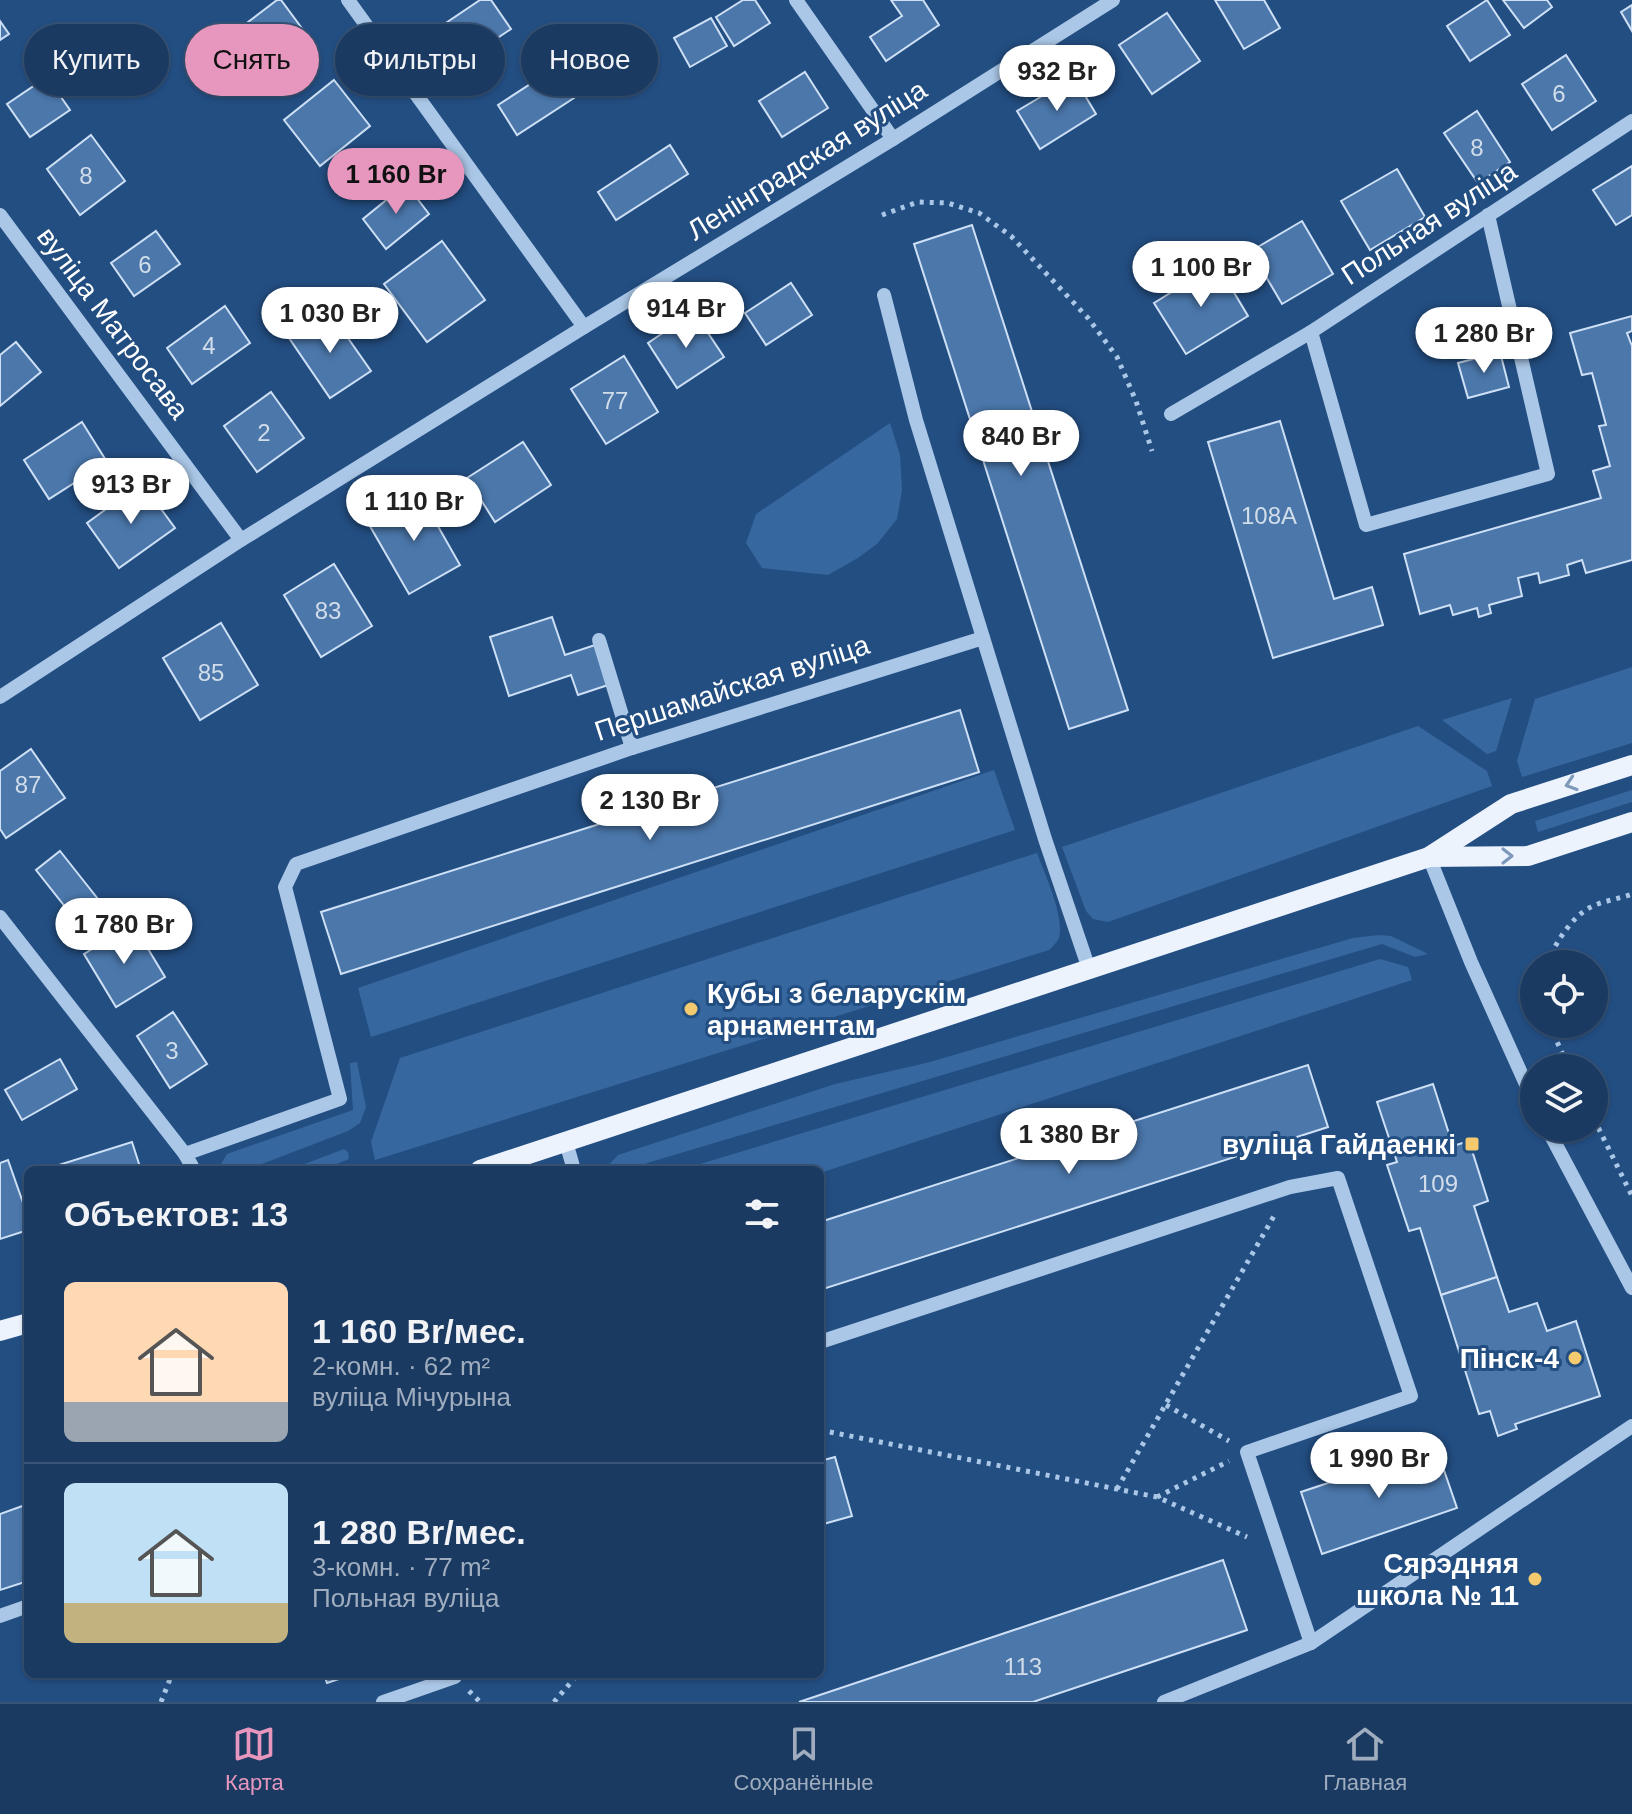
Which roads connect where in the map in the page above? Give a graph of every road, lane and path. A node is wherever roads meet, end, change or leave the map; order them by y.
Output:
1 (348, 0) edge
2 (796, 0) edge
3 (1113, 0) edge
4 (1632, 121) edge
5 (893, 139) junction
6 (0, 215) edge
7 (882, 215) dead end
8 (1488, 215) junction
9 (884, 295) dead end
10 (584, 327) junction
11 (1311, 332) junction
12 (1171, 414) dead end
13 (1152, 451) dead end
14 (241, 540) junction
15 (983, 638) junction
16 (599, 640) dead end
17 (0, 697) edge
18 (632, 748) junction
19 (1632, 765) edge
20 (1632, 822) edge
21 (1429, 857) junction
22 (1632, 894) edge
23 (0, 917) edge
24 (1553, 950) edge
25 (1089, 969) junction
26 (1520, 1071) edge
27 (566, 1142) junction
28 (1554, 1142) edge
29 (1605, 1142) edge
30 (185, 1154) junction
31 (192, 1166) edge
32 (492, 1166) edge
33 (573, 1166) edge
34 (1290, 1187) junction
35 (1632, 1196) edge
36 (1632, 1288) edge
37 (24, 1324) edge
38 (0, 1331) edge
39 (824, 1341) edge
40 (1166, 1405) junction
41 (1632, 1426) edge
42 (824, 1431) edge
43 (1247, 1452) junction
44 (1117, 1489) junction
45 (1157, 1497) junction
46 (1247, 1537) dead end
47 (24, 1607) edge
48 (0, 1616) edge
49 (1311, 1643) junction
50 (170, 1678) edge
51 (452, 1678) edge
52 (575, 1678) edge
53 (161, 1702) edge
54 (383, 1702) edge
55 (554, 1702) edge
56 (1164, 1702) edge

1 - 10 street
2 - 5 street
3 - 5 street, Ленінградская вуліца
4 - 8 street, Польная вуліца
5 - 10 street, Ленінградская вуліца
6 - 14 street, вуліца Матросава
7 - 13 path
8 - 11 street, Польная вуліца
8 - 11 street
9 - 15 street
10 - 14 street, Ленінградская вуліца
11 - 12 street, Польная вуліца
14 - 17 street, Ленінградская вуліца
15 - 18 street, Першамайская вуліца
15 - 25 street
16 - 18 street
18 - 30 street, Першамайская вуліца
19 -> 21 main road
21 -> 20 main road
21 - 25 main road
21 - 26 street
22 - 24 path
23 - 30 street
25 - 27 main road
27 - 32 main road
27 - 33 street
28 - 36 street
29 - 35 path
30 - 31 street
34 - 39 street
34 - 40 path
34 - 43 street
37 - 38 main road
40 - 43 path
40 - 44 path
41 - 49 street
42 - 44 path
43 - 45 path
43 - 49 street
44 - 45 path
45 - 46 path
47 - 48 street
49 - 56 street
50 - 53 path
51 - 54 street
52 - 55 path

